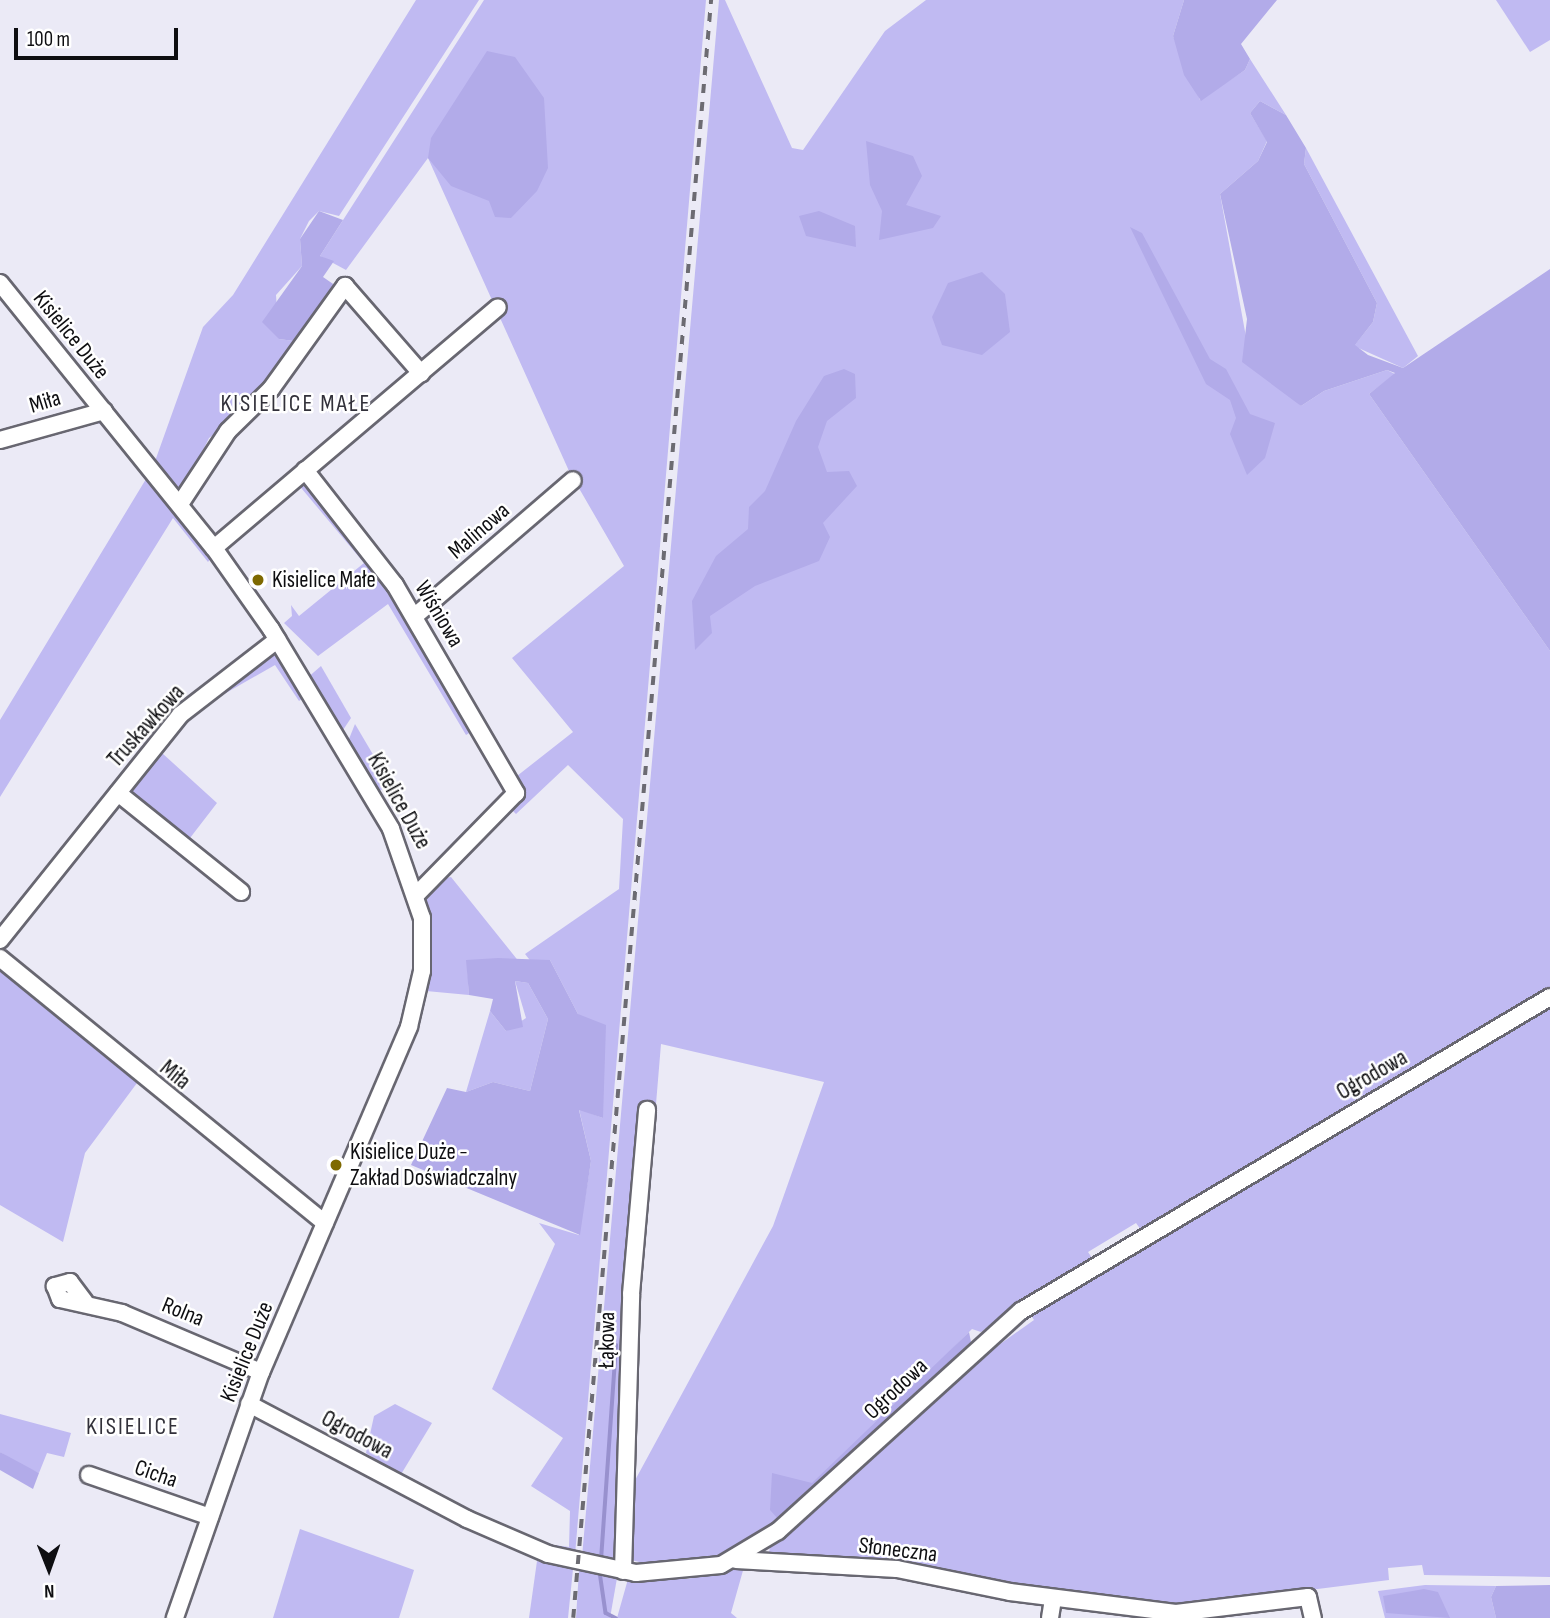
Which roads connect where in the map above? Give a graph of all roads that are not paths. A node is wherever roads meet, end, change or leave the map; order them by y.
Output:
1 (0, 283) edge
2 (498, 307) dead end
3 (421, 373) junction
4 (104, 411) junction
5 (0, 440) edge
6 (305, 470) junction
7 (573, 480) dead end
8 (180, 504) junction
9 (215, 548) junction
10 (415, 616) junction
11 (277, 640) junction
12 (118, 793) junction
13 (241, 892) dead end
14 (417, 894) junction
15 (0, 940) edge
16 (0, 958) edge
17 (1550, 997) edge
18 (647, 1110) dead end
19 (325, 1223) junction
20 (85, 1302) dead end
21 (261, 1372) junction
22 (249, 1404) junction
23 (89, 1475) dead end
24 (209, 1517) junction
25 (736, 1560) junction
26 (623, 1571) junction
27 (1053, 1599) junction
28 (175, 1618) edge
29 (1050, 1618) edge
30 (1313, 1618) edge

1 - 4 street, Kisielice Duże
2 - 3 street
3 - 6 street
3 - 8 street
4 - 5 street, Miła
4 - 8 street, Kisielice Duże
6 - 9 street
6 - 10 street, Wiśniowa
7 - 10 street, Malinowa
8 - 9 street, Kisielice Duże
9 - 11 street, Kisielice Duże
10 - 14 street, Wiśniowa
11 - 12 street, Truskawkowa
11 - 14 street, Kisielice Duże
12 - 13 street, Truskawkowa
12 - 15 street, Truskawkowa
14 - 19 street, Kisielice Duże
16 - 19 street, Miła
17 - 25 street, Ogrodowa
18 - 26 street, Łąkowa
19 - 21 street, Kisielice Duże
20 - 21 street, Rolna
21 - 22 street, Kisielice Duże
22 - 24 street, Kisielice Duże
22 - 26 street, Ogrodowa
23 - 24 street, Cicha
24 - 28 street, Kisielice Duże
25 - 26 street, Ogrodowa
25 - 27 street, Słoneczna
27 - 29 street
27 - 30 street, Słoneczna

